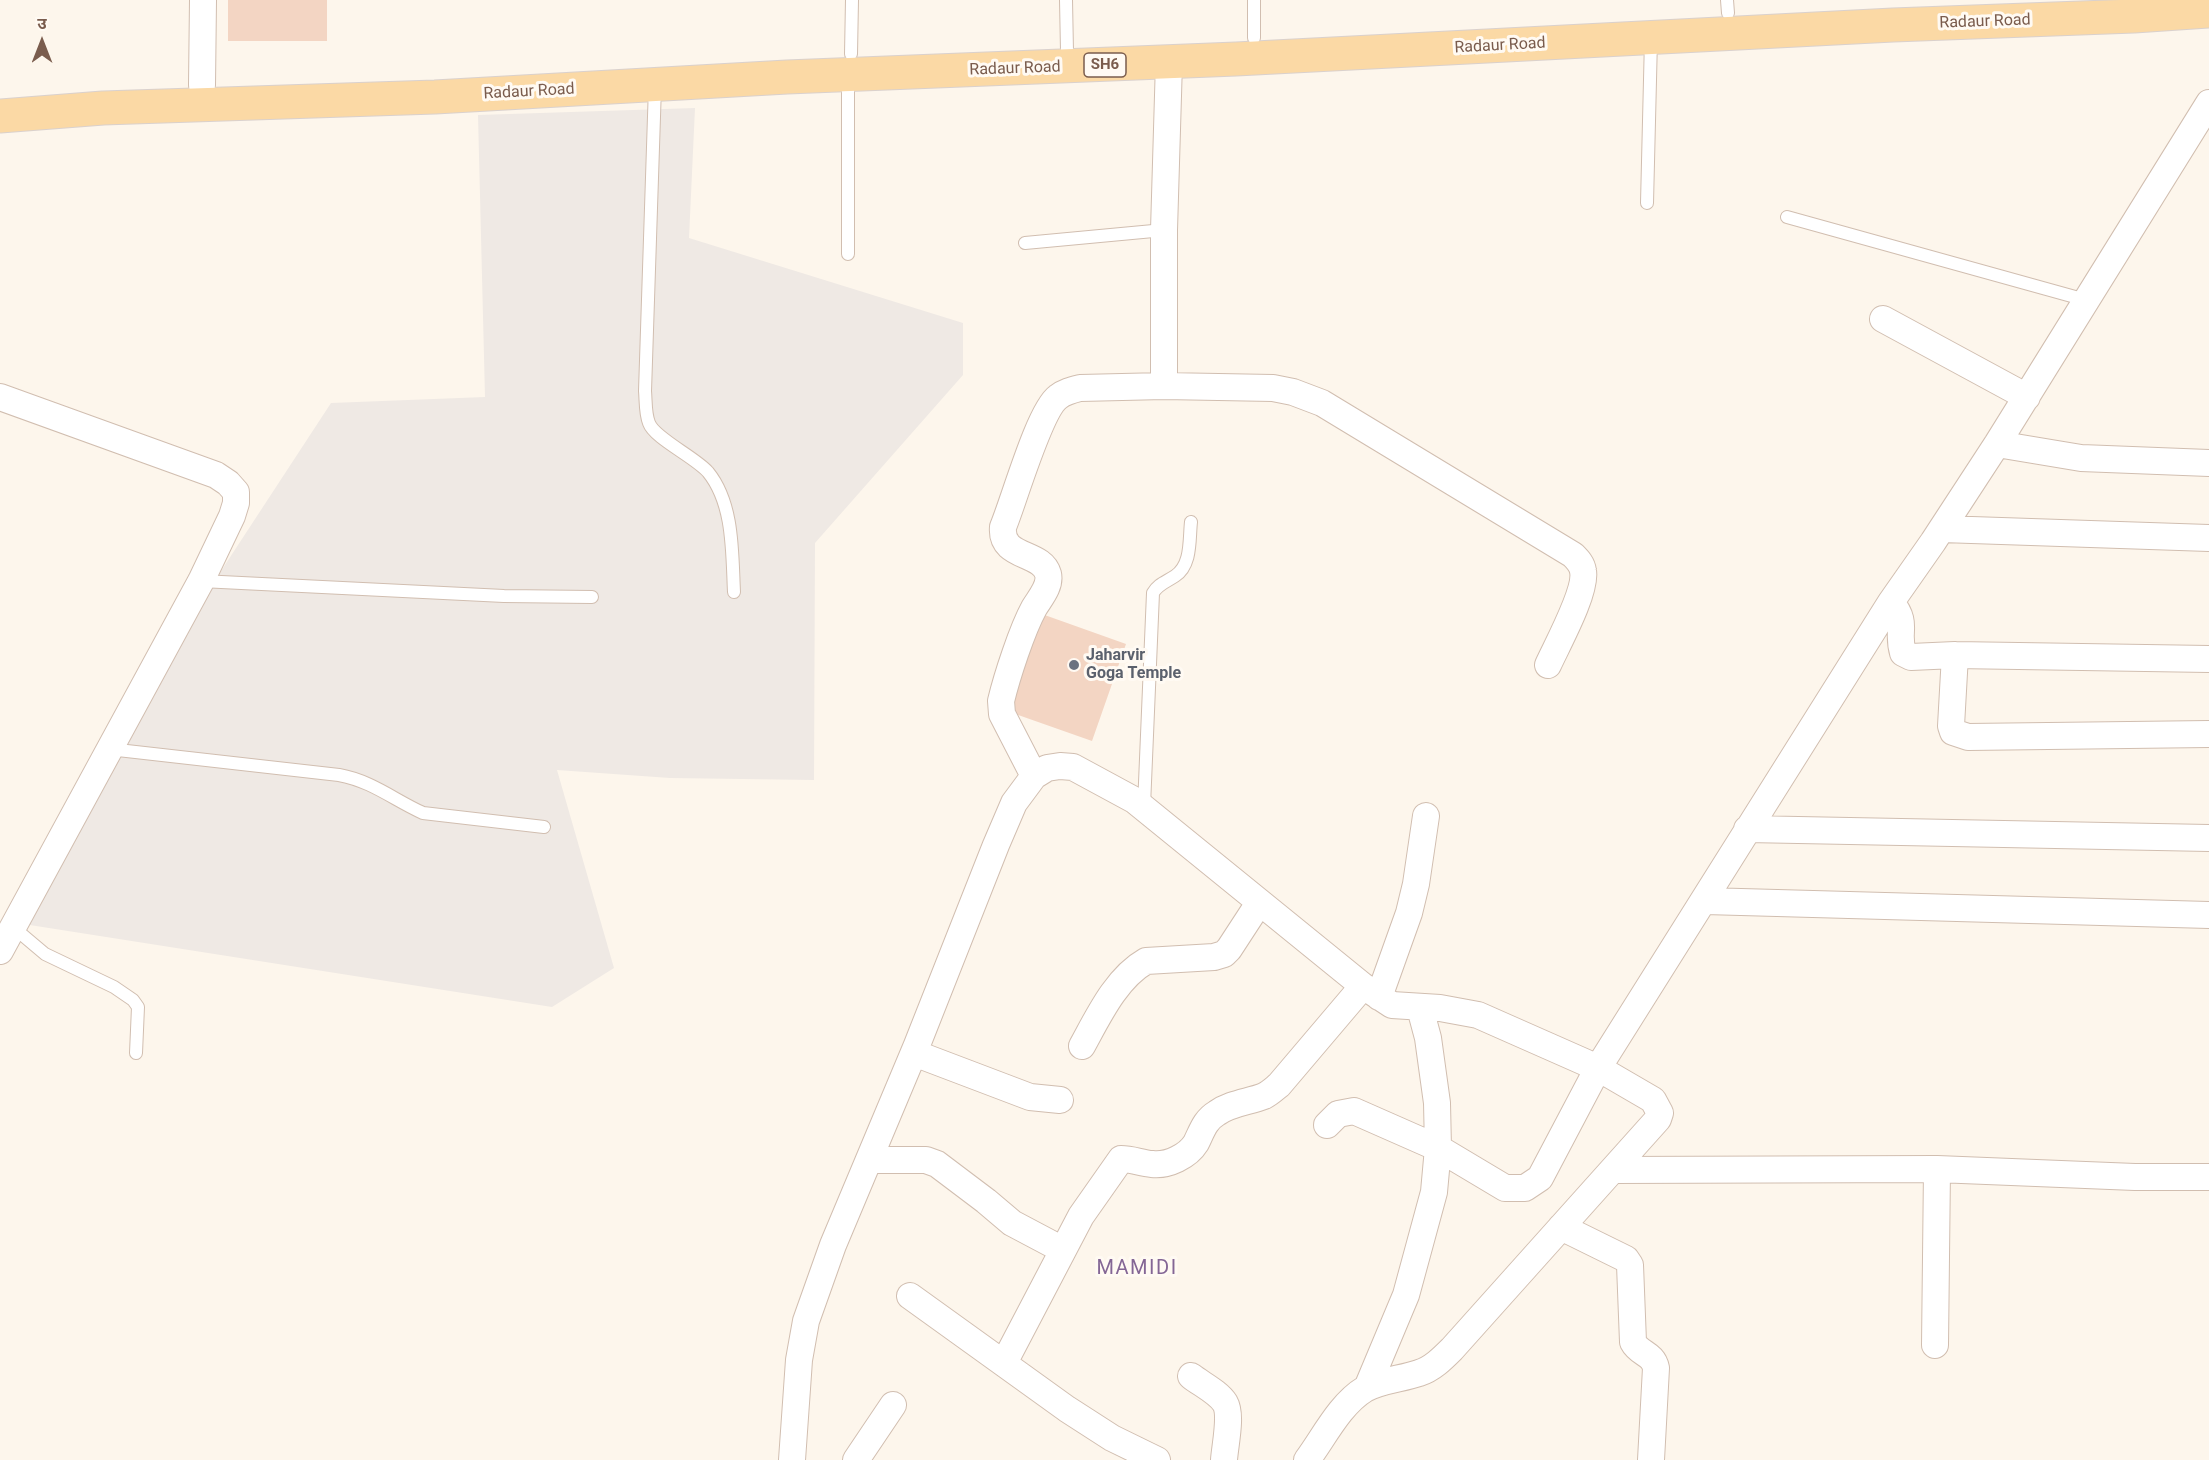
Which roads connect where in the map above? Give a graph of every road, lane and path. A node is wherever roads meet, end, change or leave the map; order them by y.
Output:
1 (203, 0) edge
2 (852, 0) edge
3 (1066, 0) edge
4 (1254, 0) edge
5 (1986, 0) edge
6 (1728, 7) edge
7 (2209, 11) edge
8 (1254, 38) junction
9 (1651, 38) junction
10 (1067, 51) junction
11 (1169, 62) junction
12 (849, 65) junction
13 (655, 84) junction
14 (202, 85) junction
15 (0, 98) edge
16 (2209, 103) edge
17 (0, 116) edge
18 (1647, 202) dead end
19 (1787, 217) dead end
20 (1164, 230) junction
21 (1025, 243) dead end
22 (848, 254) dead end
23 (2086, 300) junction
24 (1883, 319) dead end
25 (1164, 386) junction
26 (0, 397) edge
27 (2026, 397) junction
28 (1997, 444) junction
29 (2209, 463) edge
30 (1191, 522) dead end
31 (1942, 529) junction
32 (2209, 538) edge
33 (201, 581) junction
34 (734, 592) dead end
35 (592, 597) dead end
36 (1892, 602) junction
37 (1955, 655) junction
38 (2209, 659) edge
39 (1548, 665) dead end
40 (2209, 734) edge
41 (109, 749) junction
42 (1034, 776) junction
43 (1144, 807) junction
44 (1426, 816) dead end
45 (544, 827) dead end
46 (1747, 829) junction
47 (2209, 838) edge
48 (1705, 901) junction
49 (1259, 903) junction
50 (2209, 915) edge
51 (13, 927) junction
52 (0, 951) edge
53 (1371, 992) junction
54 (1420, 1008) junction
55 (1082, 1046) dead end
56 (136, 1053) dead end
57 (914, 1053) junction
58 (1598, 1068) junction
59 (1060, 1100) dead end
60 (1327, 1125) dead end
61 (1438, 1148) junction
62 (869, 1160) junction
63 (1937, 1169) junction
64 (1613, 1170) junction
65 (2209, 1177) edge
66 (1561, 1227) junction
67 (1063, 1250) junction
68 (910, 1296) dead end
69 (1935, 1345) dead end
70 (1004, 1363) junction
71 (1191, 1376) dead end
72 (1367, 1388) junction
73 (893, 1405) dead end
74 (792, 1460) edge
75 (856, 1460) edge
76 (1157, 1460) edge
77 (1224, 1460) edge
78 (1307, 1460) edge
79 (1651, 1460) edge

1 - 14 street
2 - 12 lane
3 - 10 lane
4 - 8 lane
5 - 6 main road, Radaur Road / SH6
6 - 8 main road, Radaur Road / SH6
7 - 9 main road, Radaur Road / SH6
8 - 10 main road, Radaur Road / SH6
9 - 11 main road, Radaur Road / SH6
9 - 18 lane
10 - 12 main road, Radaur Road / SH6
11 - 12 main road, Radaur Road / SH6
11 - 20 street
12 - 13 main road, Radaur Road / SH6
12 - 14 main road, Radaur Road / SH6
12 - 22 lane
13 - 17 main road, Radaur Road / SH6
13 - 34 lane
14 - 15 main road, Radaur Road / SH6
16 - 23 street
19 - 23 lane
20 - 21 lane
20 - 25 street
23 - 27 street
24 - 27 street
25 - 39 street
25 - 42 street
26 - 33 street
27 - 28 street
28 - 29 street
28 - 31 street
30 - 43 lane
31 - 32 street
31 - 36 street
33 - 35 lane
33 - 41 street
36 - 37 street
36 - 46 street
37 - 38 street
37 - 40 street
41 - 45 lane
41 - 51 street
42 - 43 street
42 - 57 street
43 - 49 street
44 - 53 street
46 - 47 street
46 - 48 street
48 - 50 street
48 - 58 street
49 - 53 street
49 - 55 street
51 - 52 street
51 - 56 lane
53 - 54 street
53 - 67 street
54 - 58 street
54 - 61 street
57 - 59 street
57 - 62 street
58 - 61 street
58 - 64 street
60 - 61 street
61 - 72 street
62 - 67 street
62 - 74 street
63 - 64 street
63 - 65 street
63 - 69 street
64 - 66 street
66 - 72 street
66 - 79 street
67 - 70 street
68 - 70 street
70 - 76 street
71 - 77 street
72 - 78 street
73 - 75 street

